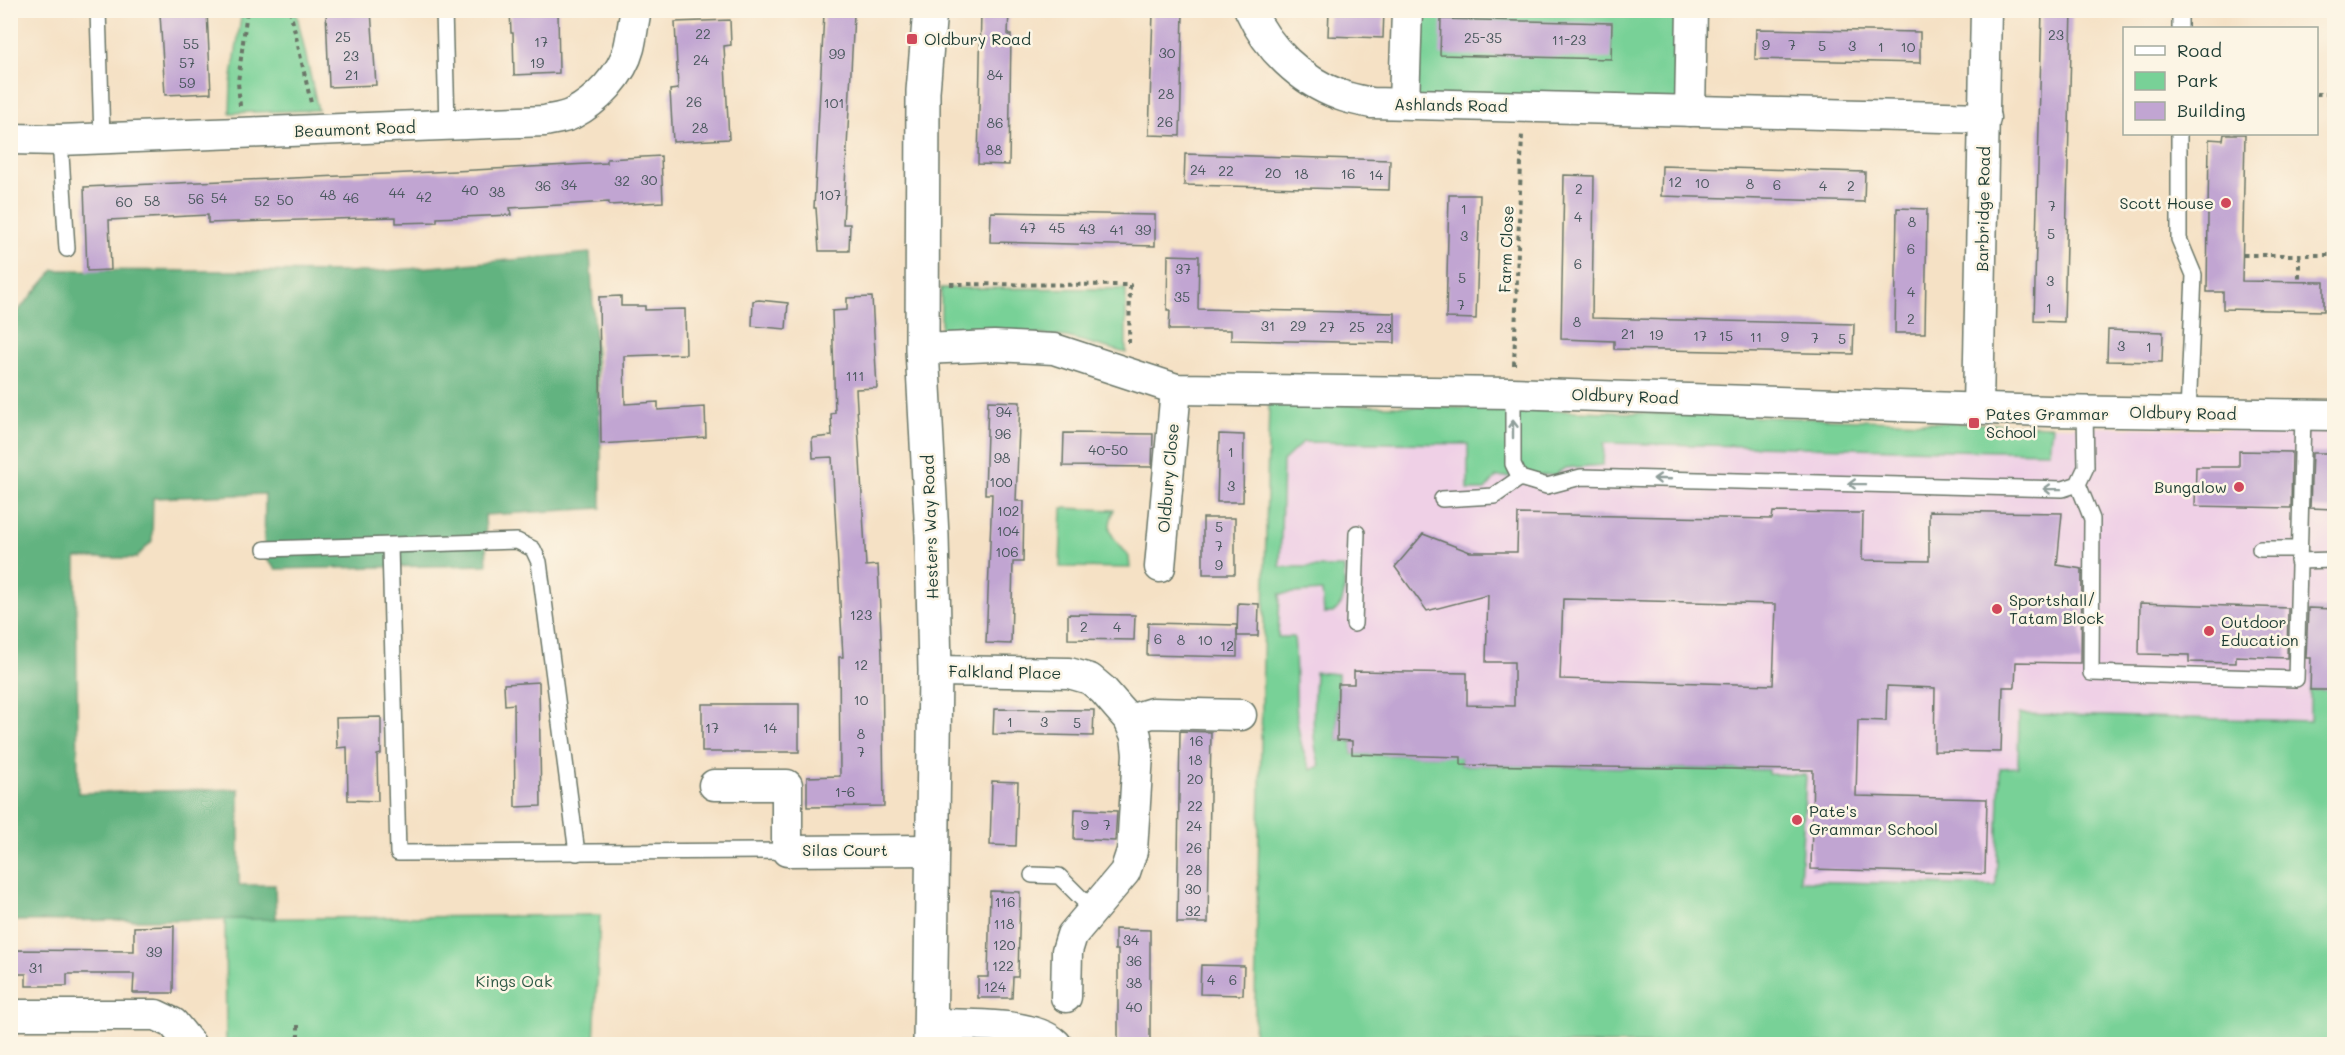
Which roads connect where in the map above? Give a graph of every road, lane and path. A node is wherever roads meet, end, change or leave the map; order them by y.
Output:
1 (98, 10) edge
2 (247, 10) edge
3 (290, 10) edge
4 (444, 10) edge
5 (636, 10) edge
6 (930, 10) edge
7 (1250, 10) edge
8 (1407, 10) edge
9 (1692, 10) edge
10 (1986, 10) edge
11 (2180, 10) edge
12 (2180, 27) edge
13 (2318, 94) edge
14 (2334, 94) edge
15 (1404, 103) junction
16 (1523, 107) junction
17 (1690, 111) junction
18 (1984, 118) junction
19 (447, 126) junction
20 (318, 130) junction
21 (242, 134) junction
22 (2180, 135) edge
23 (102, 138) junction
24 (10, 139) edge
25 (60, 140) junction
26 (67, 249) dead end
27 (2243, 255) dead end
28 (2298, 255) junction
29 (2334, 255) edge
30 (2299, 281) dead end
31 (922, 283) junction
32 (922, 349) junction
33 (1128, 373) junction
34 (1176, 389) junction
35 (1514, 393) junction
36 (1978, 407) junction
37 (2085, 411) junction
38 (2188, 413) junction
39 (2303, 415) junction
40 (2334, 415) edge
41 (1520, 478) junction
42 (2078, 484) junction
43 (1442, 499) dead end
44 (1357, 533) dead end
45 (390, 546) junction
46 (265, 549) dead end
47 (2260, 549) dead end
48 (2299, 555) junction
49 (2334, 560) edge
50 (1160, 567) dead end
51 (1354, 624) dead end
52 (935, 671) junction
53 (1241, 715) dead end
54 (1129, 720) junction
55 (714, 785) dead end
56 (787, 850) junction
57 (934, 850) junction
58 (577, 853) junction
59 (1032, 875) dead end
60 (1092, 909) junction
61 (1066, 997) dead end
62 (10, 1015) edge
63 (298, 1025) dead end
64 (931, 1034) edge
65 (190, 1044) edge
66 (298, 1044) edge
67 (1056, 1044) edge

1 - 23 lane
2 - 21 path
3 - 20 path
4 - 19 lane
5 - 19 street, Beaumont Road
6 - 31 street, Hesters Way Road
7 - 15 street, Ashlands Road
8 - 15 street
9 - 17 street
10 - 18 street, Barbridge Road
11 - 12 lane
13 - 14 path
15 - 16 street, Ashlands Road
16 - 17 street, Ashlands Road
16 - 35 path, Farm Close
17 - 18 street, Ashlands Road
18 - 36 street, Barbridge Road
19 - 20 street, Beaumont Road
20 - 21 street, Beaumont Road
21 - 23 street, Beaumont Road
22 - 38 lane
23 - 25 street, Beaumont Road
24 - 25 street, Beaumont Road
25 - 26 lane
27 - 28 path
28 - 29 path
28 - 30 path
31 - 32 street, Hesters Way Road
31 - 33 path
32 - 33 street, Oldbury Road
32 - 52 street, Hesters Way Road
33 - 34 street, Oldbury Road
34 - 35 street, Oldbury Road
34 - 50 street, Oldbury Close
35 - 36 street, Oldbury Road
41 -> 35 lane
36 - 37 street, Oldbury Road
37 - 38 street, Oldbury Road
37 - 42 lane
38 - 39 street, Oldbury Road
39 - 40 street, Oldbury Road
39 - 48 lane
42 -> 41 lane
41 - 43 lane
42 - 48 lane
44 - 51 lane
45 - 46 lane
45 - 58 lane
45 - 58 lane
47 - 48 lane
48 - 49 lane
52 - 54 street, Falkland Place
52 - 57 street, Hesters Way Road
53 - 54 street
54 - 60 street, Falkland Place
55 - 56 street, Silas Court
56 - 57 street, Silas Court
56 - 58 lane
57 - 64 street, Hesters Way Road
59 - 60 lane
60 - 61 street, Falkland Place
62 - 65 street
63 - 66 path
64 - 67 street

